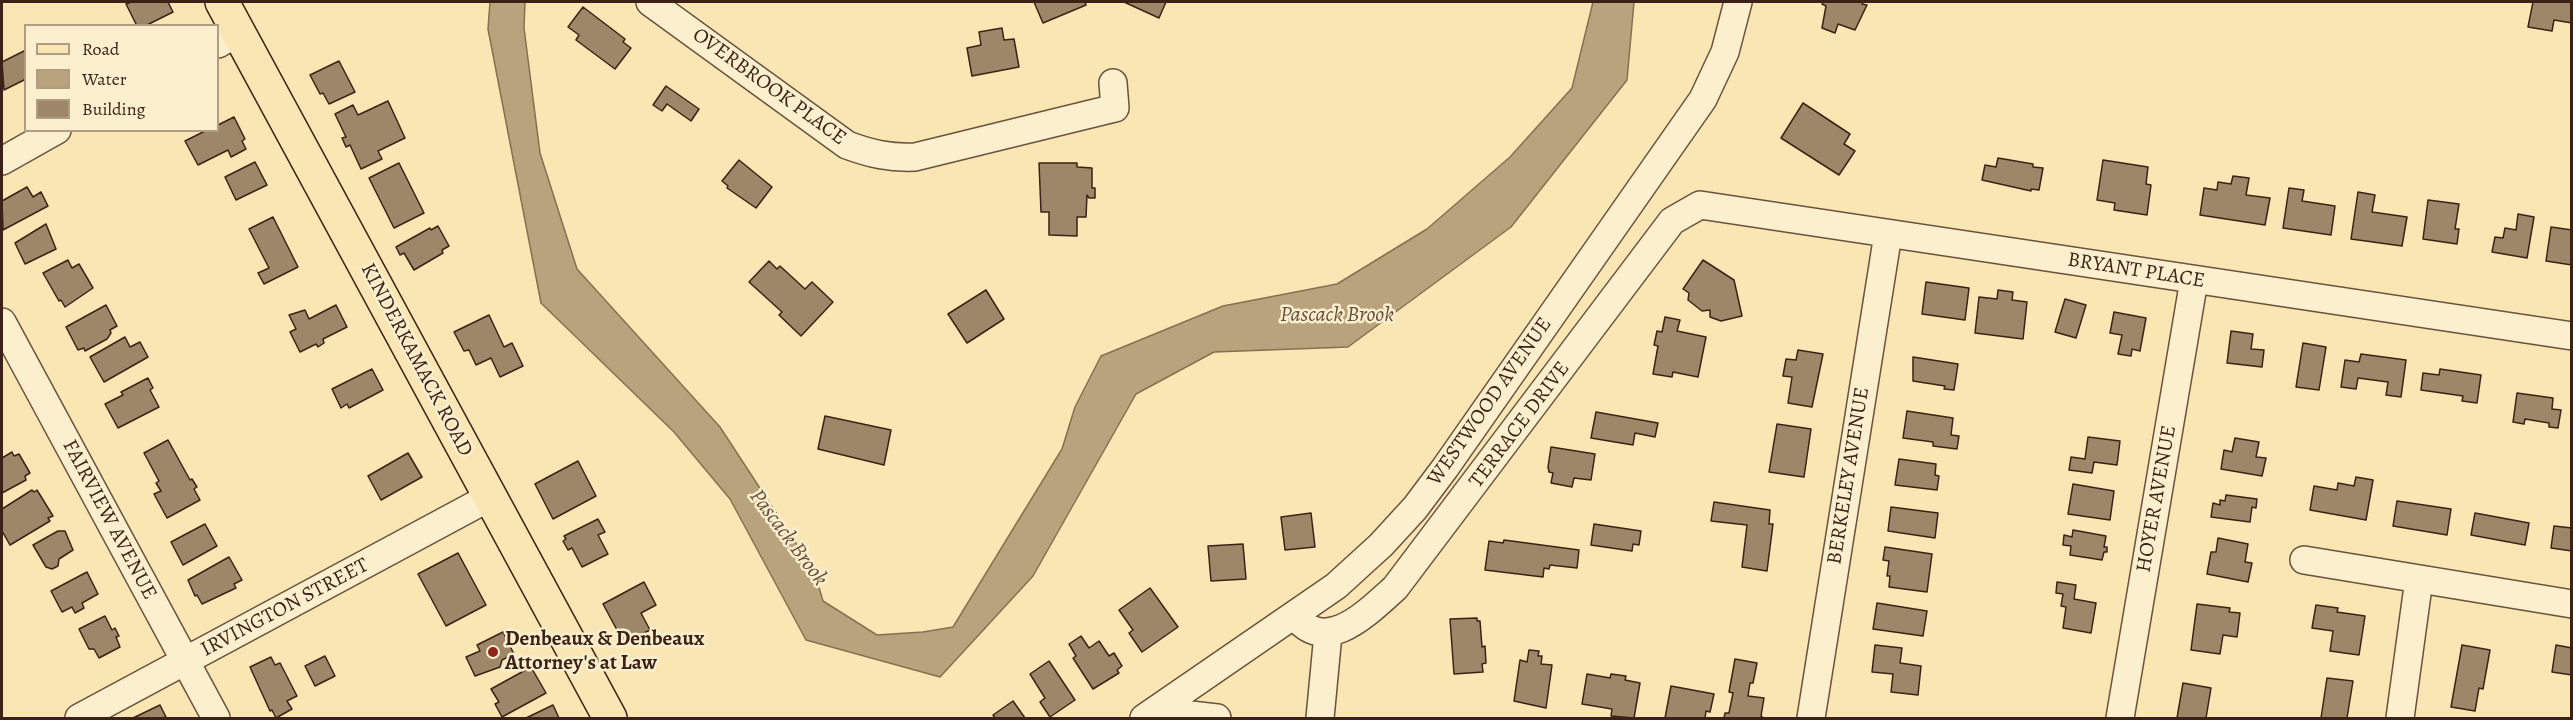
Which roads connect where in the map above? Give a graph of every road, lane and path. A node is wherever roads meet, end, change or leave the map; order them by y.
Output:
1 (222, 2) edge
2 (650, 2) edge
3 (1738, 2) edge
4 (228, 38) edge
5 (1113, 83) dead end
6 (53, 132) edge
7 (2, 161) edge
8 (1700, 205) joint
9 (1888, 234) junction
10 (2194, 280) junction
11 (2, 322) edge
12 (2571, 336) edge
13 (490, 496) junction
14 (2304, 560) dead end
15 (2419, 579) junction
16 (2571, 604) edge
17 (1295, 616) junction
18 (1328, 634) junction
19 (185, 661) junction
20 (1150, 715) edge
21 (79, 718) edge
22 (216, 718) edge
23 (610, 718) edge
24 (1216, 718) edge
25 (1320, 718) edge
26 (1811, 718) edge
27 (2120, 718) edge
28 (2400, 718) edge

1 - 4 main road, KINDERKAMACK ROAD
2 - 5 street, OVERBROOK PLACE
3 - 17 street, WESTWOOD AVENUE
4 - 13 main road, KINDERKAMACK ROAD
6 - 7 street
8 - 9 street, BRYANT PLACE
8 - 18 street, TERRACE DRIVE
9 - 10 street, BRYANT PLACE
9 - 26 street, BERKELEY AVENUE
10 - 12 street, BRYANT PLACE
10 - 27 street, HOYER AVENUE
11 - 19 street, FAIRVIEW AVENUE
13 - 19 street, IRVINGTON STREET
13 - 23 main road, KINDERKAMACK ROAD
14 - 15 street
15 - 16 street
15 - 28 street
17 - 18 street
17 - 20 street, WESTWOOD AVENUE
18 - 25 street
19 - 21 street, IRVINGTON STREET
19 - 22 street, FAIRVIEW AVENUE
20 - 24 street

